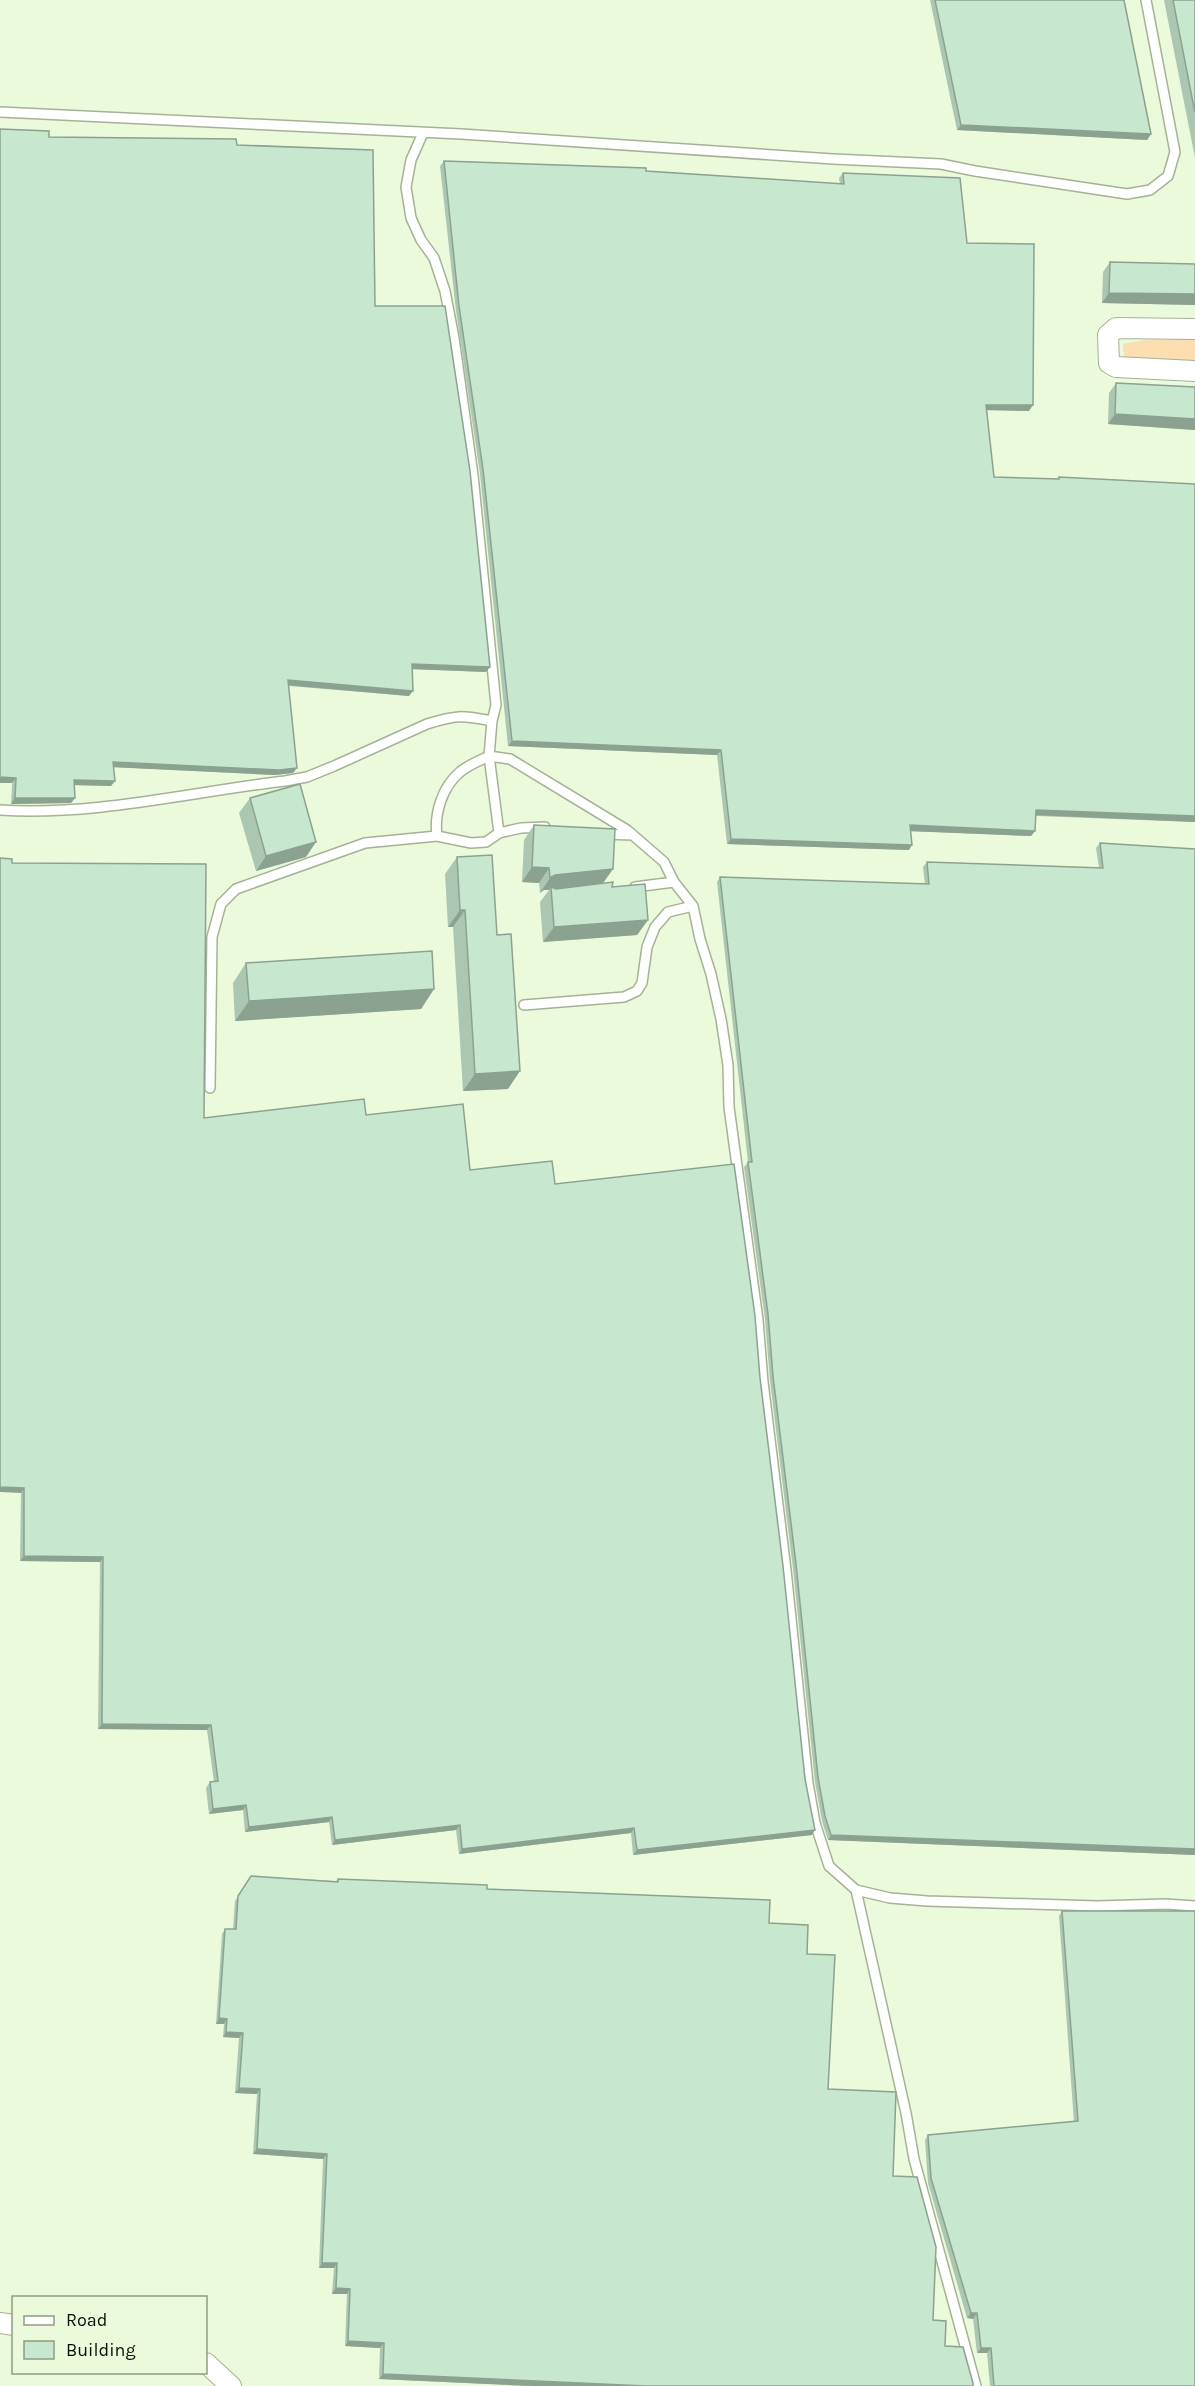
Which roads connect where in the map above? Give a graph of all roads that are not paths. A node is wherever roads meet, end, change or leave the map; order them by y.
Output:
1 (1146, 0) edge
2 (0, 112) edge
3 (423, 133) junction
4 (1195, 329) edge
5 (1195, 371) edge
6 (492, 721) junction
7 (489, 756) junction
8 (0, 810) edge
9 (550, 827) edge
10 (499, 834) junction
11 (595, 834) edge
12 (633, 835) junction
13 (437, 836) junction
14 (674, 882) junction
15 (627, 887) edge
16 (693, 906) junction
17 (524, 1005) dead end
18 (210, 1088) dead end
19 (856, 1890) junction
20 (1195, 1906) edge
21 (207, 2364) edge
22 (231, 2386) edge
23 (976, 2386) edge

1 - 3 lane
2 - 3 lane
3 - 6 lane
4 - 5 street
6 - 7 lane
6 - 8 lane
7 - 10 lane
7 - 12 lane
7 - 13 lane
9 - 10 lane
10 - 13 lane
11 - 12 lane
12 - 14 lane
13 - 18 lane
14 - 15 lane
14 - 16 lane
16 - 17 lane
16 - 19 lane
19 - 20 lane
19 - 23 lane
21 - 22 street

